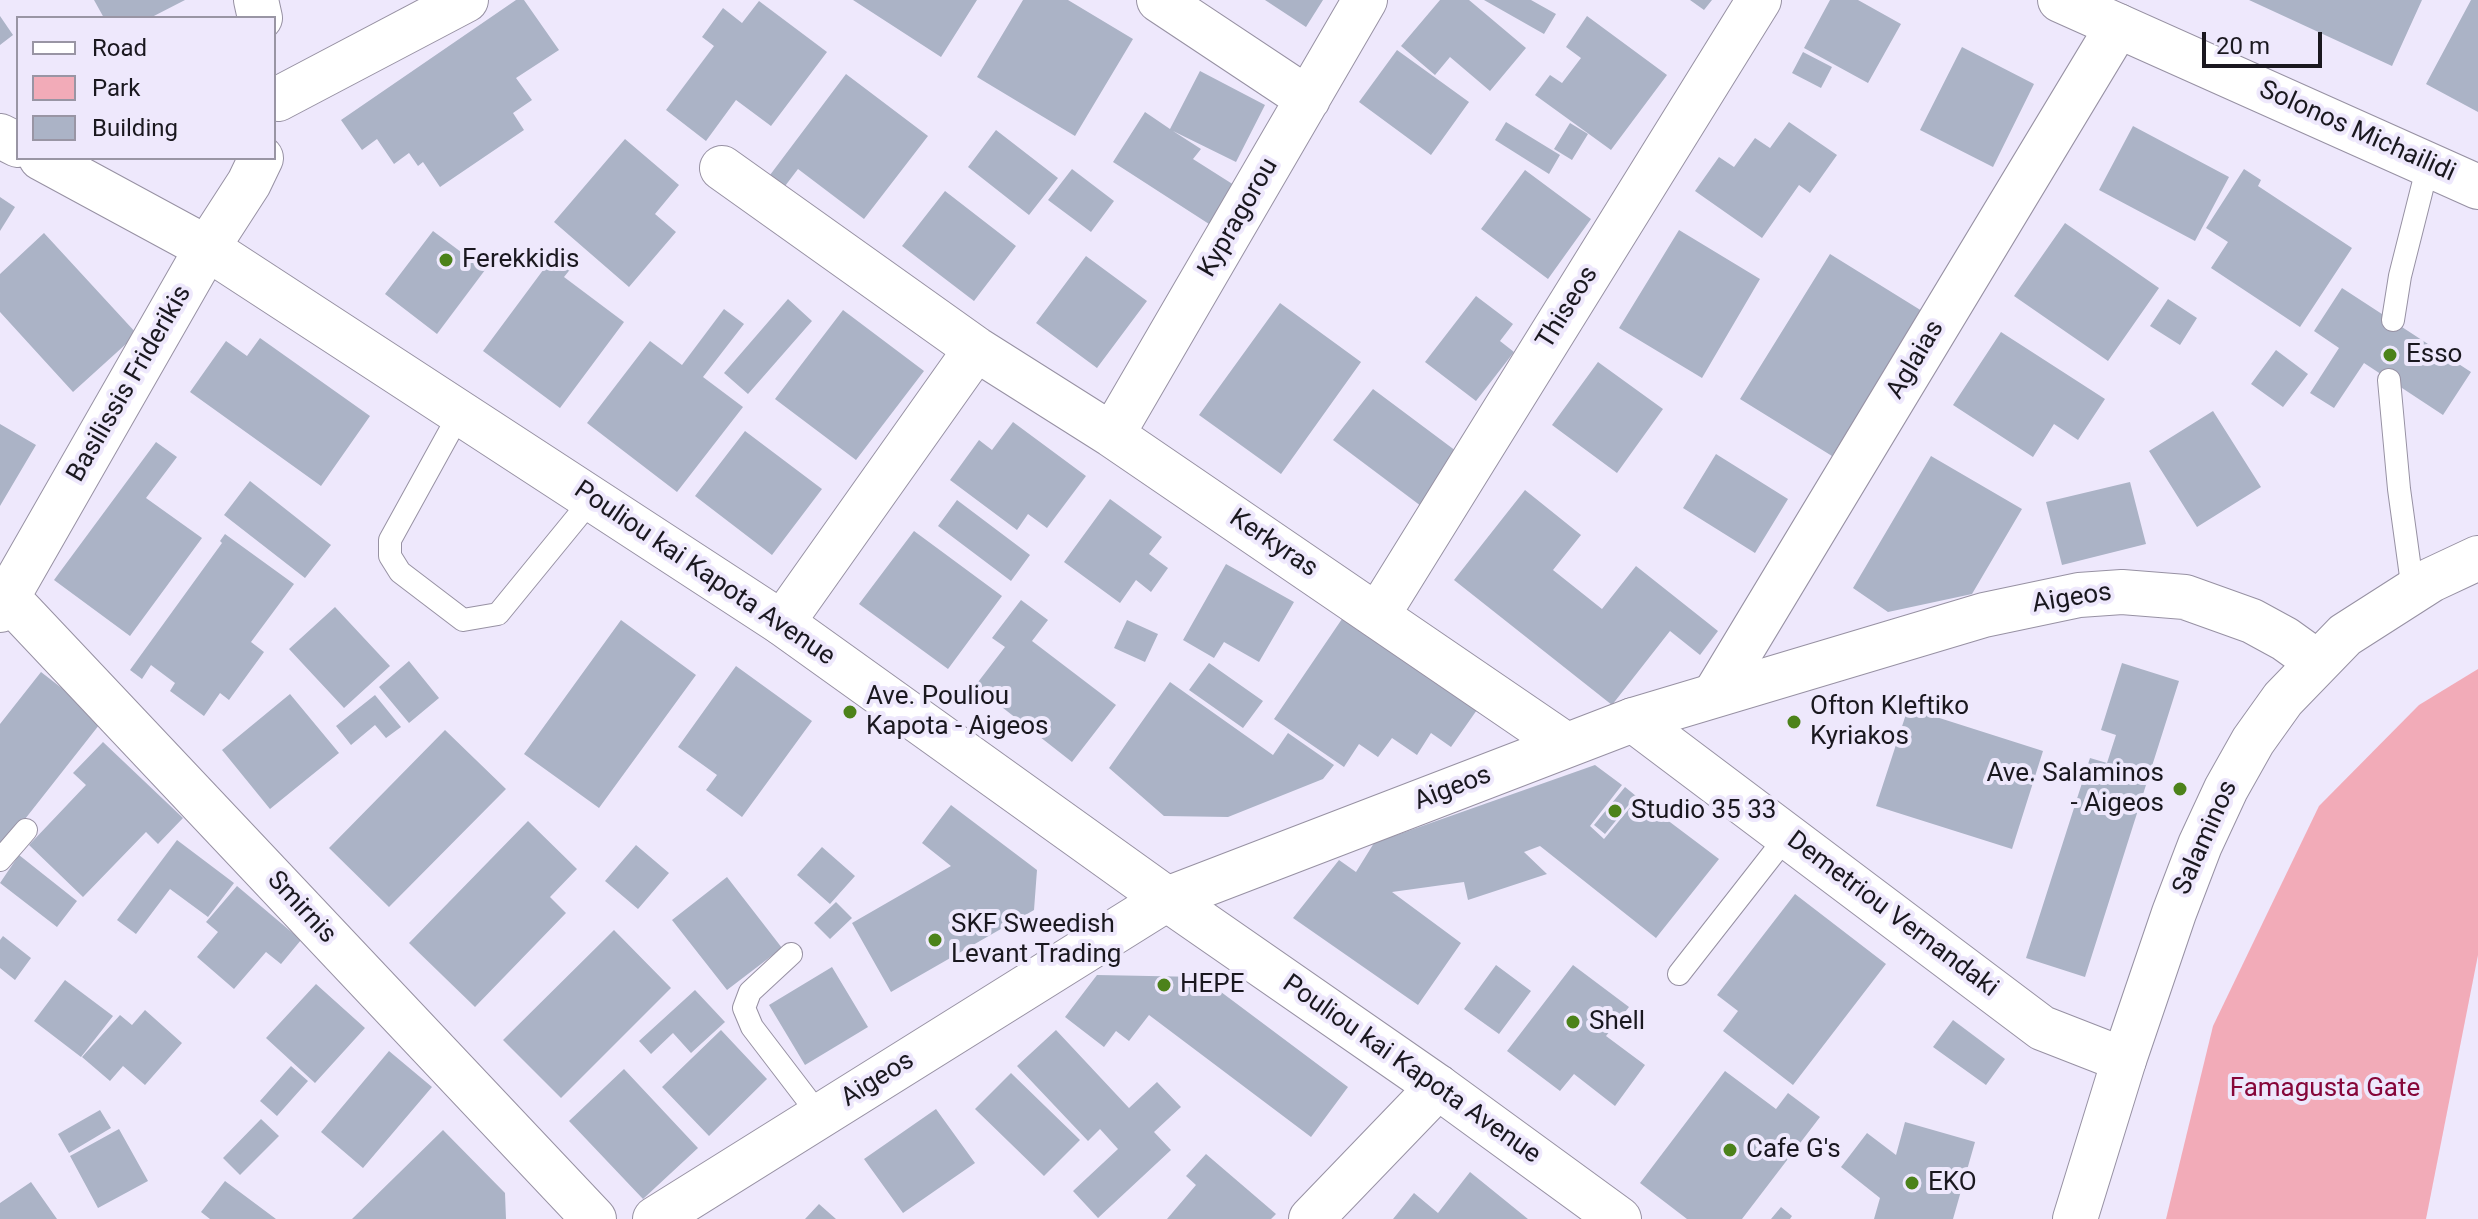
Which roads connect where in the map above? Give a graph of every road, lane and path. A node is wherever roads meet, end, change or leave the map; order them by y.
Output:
1 (466, 0) edge
2 (1159, 0) edge
3 (1365, 0) edge
4 (1759, 0) edge
5 (2060, 0) edge
6 (2118, 26) junction
7 (276, 99) edge
8 (1308, 99) junction
9 (45, 160) edge
10 (260, 160) edge
11 (2428, 165) junction
12 (722, 168) dead end
13 (2478, 187) edge
14 (207, 248) junction
15 (2393, 320) dead end
16 (976, 349) junction
17 (2389, 380) dead end
18 (460, 413) junction
19 (1112, 435) junction
20 (592, 499) junction
21 (2478, 558) edge
22 (2413, 591) junction
23 (4, 604) edge
24 (1377, 616) junction
25 (782, 623) junction
26 (2317, 662) junction
27 (1715, 694) junction
28 (1633, 720) junction
29 (1566, 745) junction
30 (26, 830) dead end
31 (1787, 836) junction
32 (0, 860) edge
33 (1167, 899) junction
34 (791, 954) dead end
35 (1679, 974) dead end
36 (2124, 1060) junction
37 (1438, 1087) junction
38 (820, 1116) junction
39 (594, 1219) edge
40 (655, 1219) edge
41 (1311, 1219) edge
42 (1619, 1219) edge
43 (2075, 1219) edge

1 - 7 street
2 - 8 street
3 - 8 street, Kypragorou
4 - 24 street, Thiseos
5 - 6 street, Solonos Michailidi
6 - 11 street, Solonos Michailidi
6 - 27 street, Aglaias
8 - 19 street, Kypragorou
9 - 14 street, Pouliou kai Kapota Avenue
10 - 14 street, Basilissis Friderikis
11 - 13 street, Solonos Michailidi
11 - 15 lane
12 - 16 street, Kerkyras
14 - 18 street, Pouliou kai Kapota Avenue
14 - 23 street, Basilissis Friderikis
16 - 19 street, Kerkyras
16 - 25 street
17 - 22 lane
18 - 20 street, Pouliou kai Kapota Avenue
18 - 20 lane
19 - 24 street, Kerkyras
20 - 25 street, Pouliou kai Kapota Avenue
21 - 22 street, Salaminos
22 - 26 street, Salaminos
23 - 39 street, Smirnis
24 - 29 street, Kerkyras
25 - 33 street, Pouliou kai Kapota Avenue
26 - 27 street, Aigeos
26 - 36 street, Salaminos
27 - 28 street, Aigeos
28 - 29 street, Aigeos
28 - 31 street, Demetriou Vernandaki
29 - 33 street, Aigeos
30 - 32 lane
31 - 35 lane
31 - 36 street, Demetriou Vernandaki
33 - 37 street, Pouliou kai Kapota Avenue
33 - 38 street, Aigeos
34 - 38 lane
36 - 43 street, Salaminos
37 - 41 street
37 - 42 street, Pouliou kai Kapota Avenue
38 - 40 street, Aigeos

